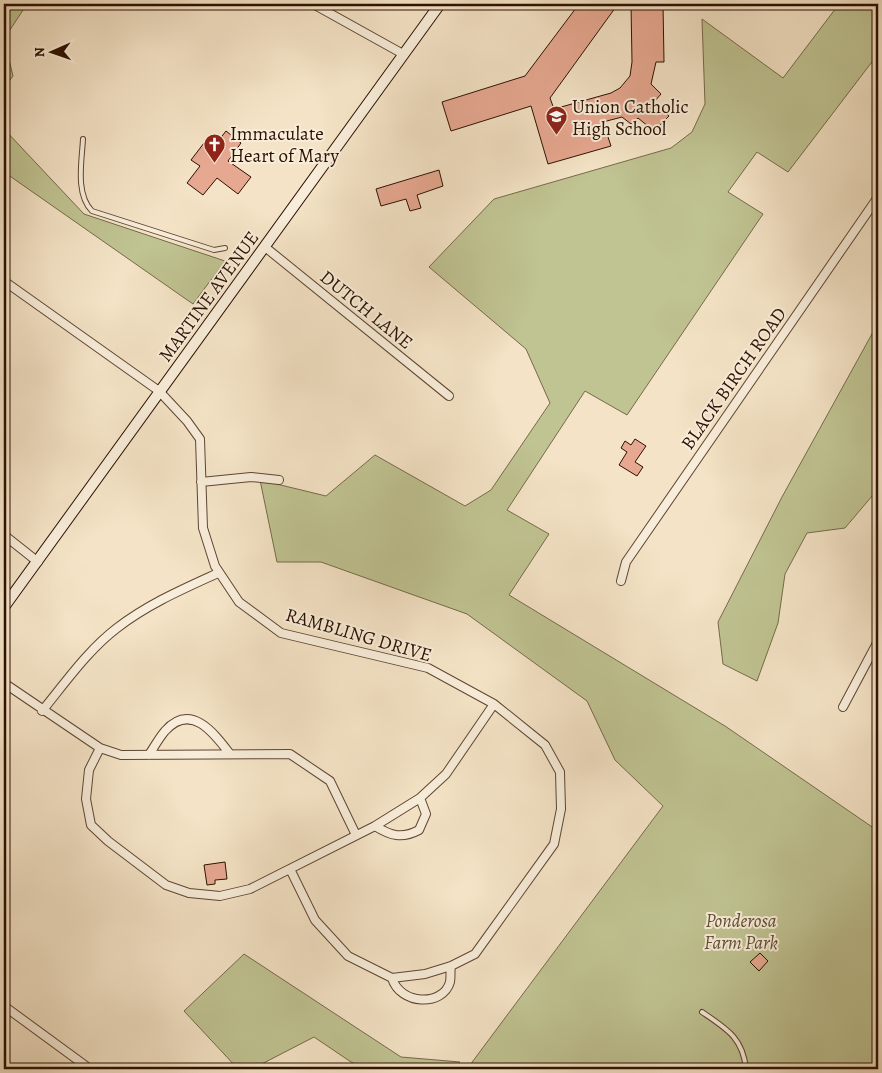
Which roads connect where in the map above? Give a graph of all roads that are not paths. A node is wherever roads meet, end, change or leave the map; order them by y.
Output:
1 (313, 4) edge
2 (440, 4) edge
3 (403, 54) junction
4 (83, 139) dead end
5 (878, 196) edge
6 (265, 247) junction
7 (225, 248) dead end
8 (4, 281) edge
9 (160, 392) junction
10 (449, 396) dead end
11 (279, 480) dead end
12 (201, 482) junction
13 (4, 535) edge
14 (38, 562) junction
15 (218, 573) junction
16 (621, 581) dead end
17 (4, 607) edge
18 (878, 641) edge
19 (4, 683) edge
20 (494, 704) junction
21 (843, 708) dead end
22 (42, 711) junction
23 (100, 748) junction
24 (230, 754) junction
25 (149, 755) junction
26 (420, 798) junction
27 (375, 826) junction
28 (356, 835) junction
29 (290, 868) junction
30 (451, 966) junction
31 (392, 978) junction
32 (4, 1006) edge
33 (702, 1012) dead end
34 (90, 1069) edge
35 (746, 1069) edge

1 - 3 street
2 - 3 main road, MARTINE AVENUE
3 - 6 main road, MARTINE AVENUE
4 - 7 lane
5 - 16 street, BLACK BIRCH ROAD
6 - 9 main road, MARTINE AVENUE
6 - 10 street, DUTCH LANE
8 - 9 street, RAMBLING DRIVE
9 - 12 street, RAMBLING DRIVE
9 - 14 main road, MARTINE AVENUE
11 - 12 street
12 - 15 street, RAMBLING DRIVE
13 - 14 street
14 - 17 main road, MARTINE AVENUE
15 - 20 street, RAMBLING DRIVE
15 - 22 street
18 - 21 street
19 - 22 street
20 - 26 street
20 - 30 street, RAMBLING DRIVE
22 - 23 street
23 - 25 street
23 - 29 street
24 - 25 street
24 - 25 street
24 - 28 street
26 - 27 street
26 - 27 street
27 - 28 street
28 - 29 street
29 - 31 street
30 - 31 street, RAMBLING DRIVE
30 - 31 street
32 - 34 street
33 - 35 lane

